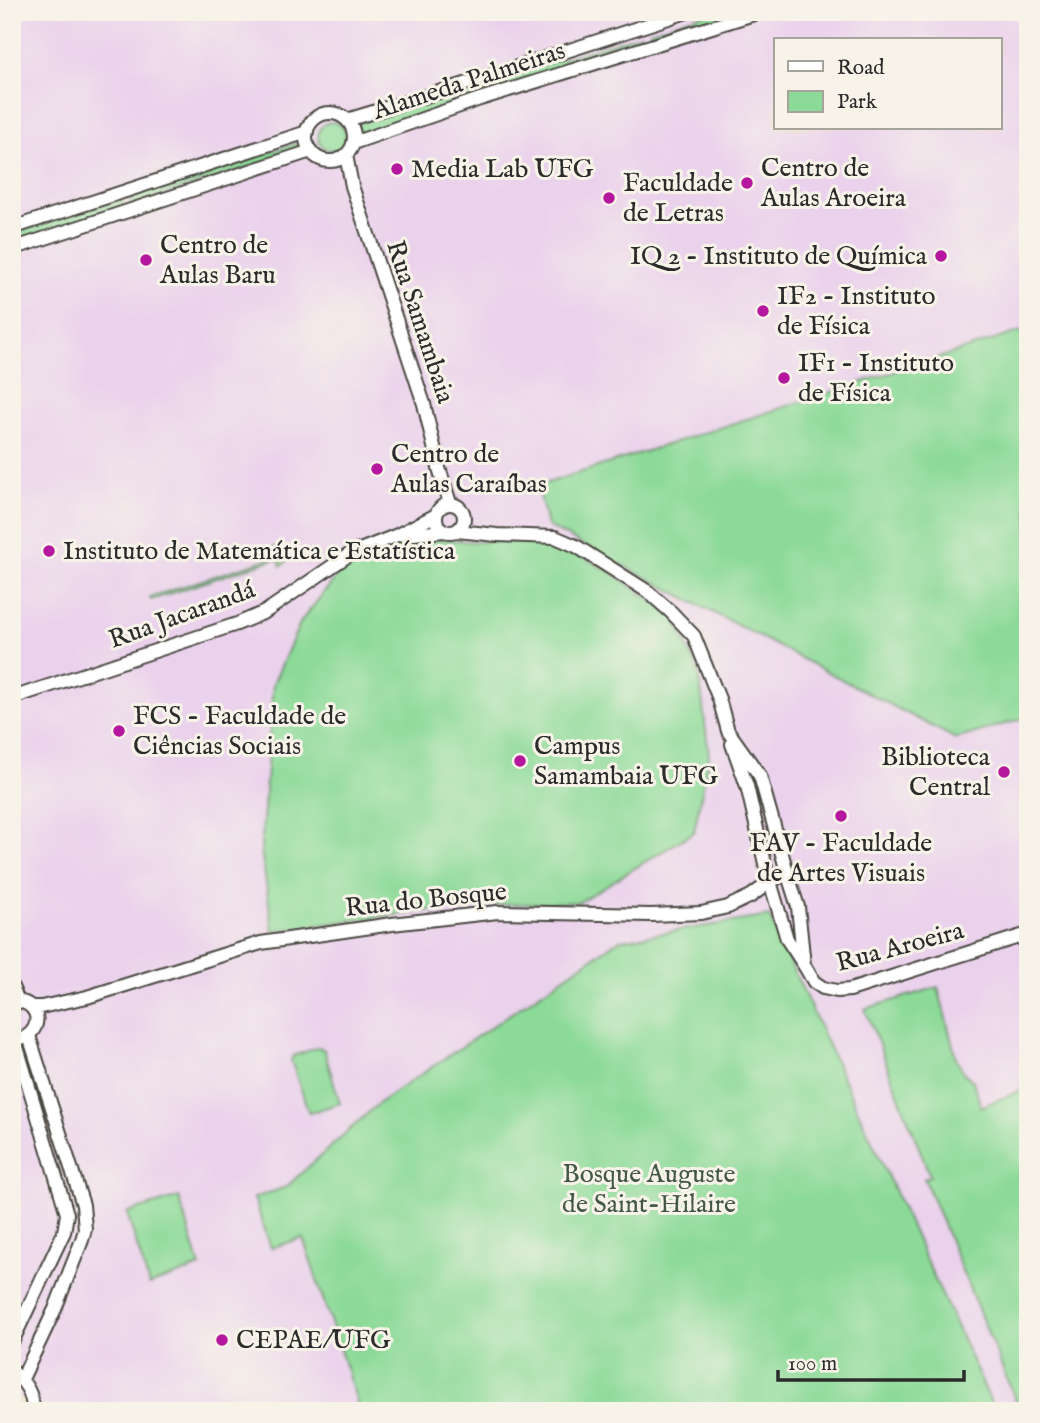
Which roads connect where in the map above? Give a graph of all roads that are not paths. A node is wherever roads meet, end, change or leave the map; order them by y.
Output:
1 (687, 12) edge
2 (760, 12) edge
3 (347, 120) junction
4 (307, 132) junction
5 (353, 143) junction
6 (311, 151) junction
7 (346, 155) junction
8 (12, 228) edge
9 (12, 249) edge
10 (450, 503) junction
11 (436, 515) junction
12 (465, 519) junction
13 (450, 531) junction
14 (497, 535) junction
15 (395, 536) junction
16 (12, 698) edge
17 (727, 731) junction
18 (787, 872) junction
19 (770, 882) junction
20 (1028, 934) edge
21 (804, 965) junction
22 (12, 987) edge
23 (15, 1001) edge
24 (34, 1012) junction
25 (29, 1036) junction
26 (12, 1039) edge
27 (12, 1342) edge
28 (17, 1375) edge
29 (33, 1411) edge

1 - 3 street, Alameda Palmeiras
2 - 5 street, Alameda Palmeiras
3 - 4 street
3 - 5 street
4 - 6 street
4 - 8 street
5 - 7 street
6 - 7 street
6 - 9 street
7 - 10 street, Rua Samambaia
10 - 11 street
10 - 12 street
11 - 13 street
11 - 15 street
12 - 13 street
12 - 14 street, Rua Aroeira
13 - 14 street, Rua Aroeira
13 - 15 street
14 - 17 street, Rua Aroeira
15 - 16 street, Rua Jacarandá
17 - 18 street, Rua Aroeira
17 - 19 street
18 - 19 street
18 - 21 street, Rua Aroeira
19 - 21 street
19 - 24 street, Rua do Bosque
20 - 21 street, Rua Aroeira
22 - 23 street
23 - 24 street
24 - 25 street
25 - 26 street
25 - 28 street
26 - 27 street
28 - 29 street

